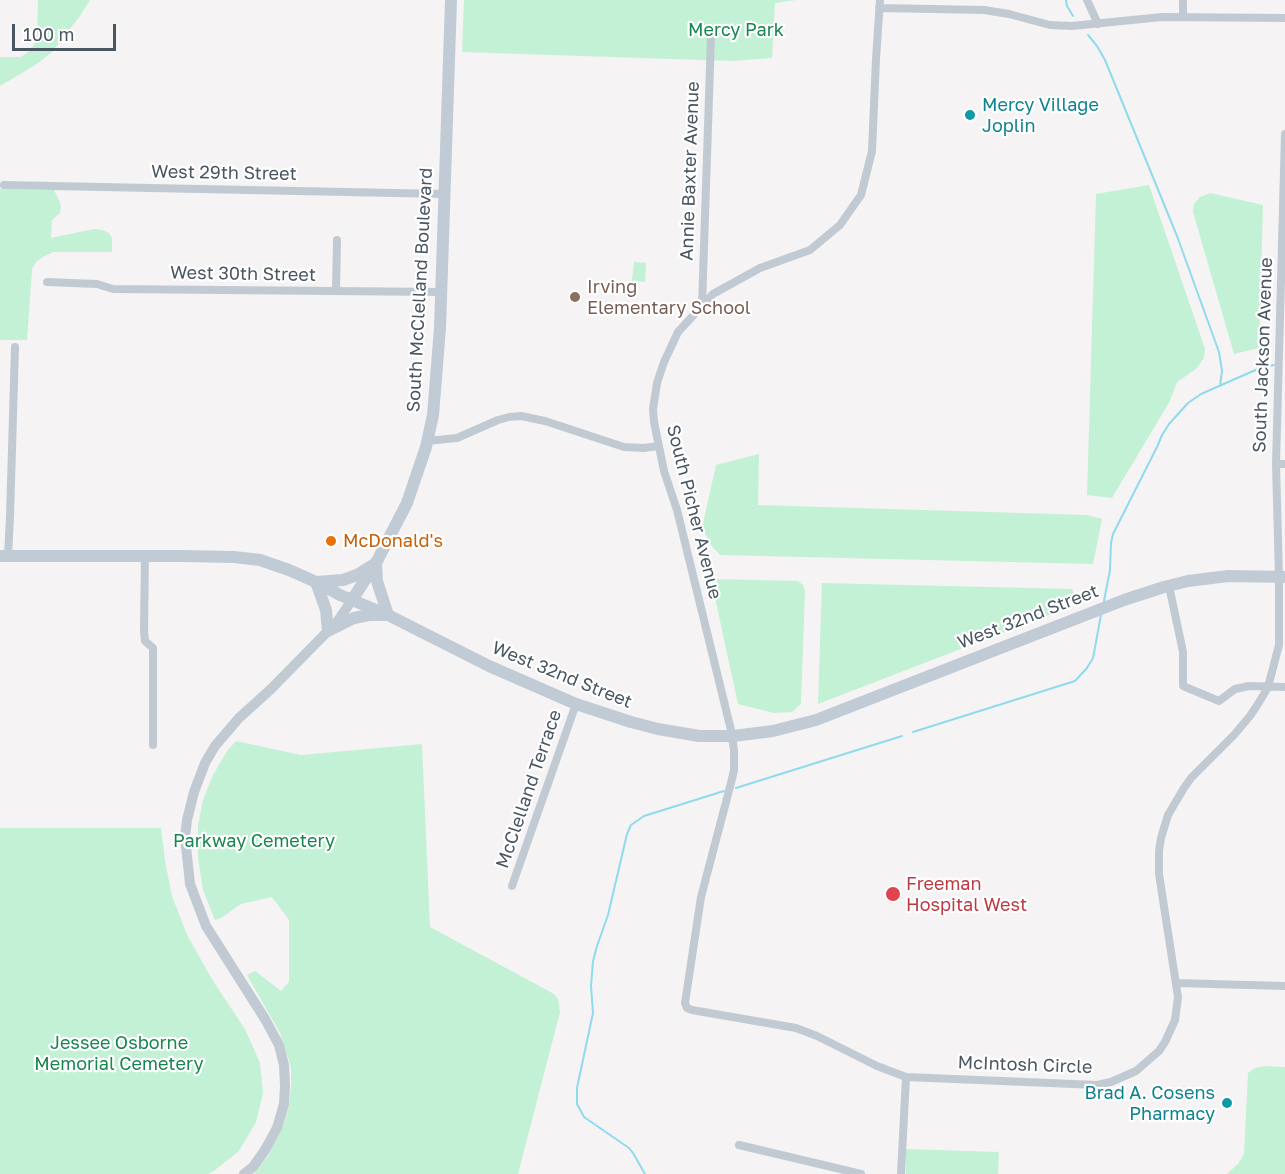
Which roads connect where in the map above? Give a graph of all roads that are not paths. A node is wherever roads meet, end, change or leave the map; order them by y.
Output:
1 (451, 0) edge
2 (1087, 0) edge
3 (1183, 0) edge
4 (880, 4) edge
5 (1183, 17) junction
6 (1285, 18) edge
7 (1098, 24) junction
8 (711, 37) dead end
9 (1285, 134) edge
10 (4, 185) dead end
11 (444, 194) junction
12 (337, 240) dead end
13 (47, 282) dead end
14 (336, 291) junction
15 (441, 292) junction
16 (702, 306) junction
17 (15, 347) dead end
18 (1281, 400) edge
19 (427, 441) junction
20 (659, 446) junction
21 (1280, 464) edge
22 (4, 555) edge
23 (145, 556) junction
24 (376, 562) junction
25 (1282, 577) edge
26 (316, 582) junction
27 (1169, 586) junction
28 (352, 600) junction
29 (388, 615) junction
30 (328, 632) junction
31 (1268, 687) junction
32 (1285, 687) edge
33 (576, 704) junction
34 (733, 736) junction
35 (153, 745) dead end
36 (512, 886) dead end
37 (1176, 983) junction
38 (1285, 986) edge
39 (906, 1077) junction
40 (739, 1145) dead end
41 (244, 1174) edge
42 (861, 1174) edge
43 (901, 1174) edge

1 - 11 main road, South McClelland Boulevard
2 - 7 street
3 - 5 street
4 - 7 street
4 - 16 street, South Picher Avenue
5 - 6 street
5 - 7 street
8 - 16 street, Annie Baxter Avenue
9 - 18 street, South Jackson Avenue
10 - 11 street, West 29th Street
11 - 15 main road, South McClelland Boulevard
12 - 14 street
13 - 14 street, West 30th Street
14 - 15 street, West 30th Street
15 - 19 main road, South McClelland Boulevard
16 - 20 street, South Picher Avenue
17 - 22 street
18 - 21 street, South Jackson Avenue
19 - 20 street
19 - 24 main road, South McClelland Boulevard
20 - 34 street, South Picher Avenue
21 - 25 street, South Jackson Avenue
22 - 23 main road, West 32nd Street
23 - 26 main road, West 32nd Street
23 - 35 street
24 - 26 main road
24 - 28 main road, South McClelland Boulevard
24 - 29 main road
25 - 27 main road, West 32nd Street
25 - 31 street, McIntosh Circle
26 - 28 main road, West 32nd Street
26 - 30 main road
27 - 31 street
27 - 34 main road, West 32nd Street
28 - 29 main road, West 32nd Street
28 - 30 street
29 - 30 main road
29 - 33 main road, West 32nd Street
30 - 41 street
31 - 32 street
31 - 37 street, McIntosh Circle
33 - 34 main road, West 32nd Street
33 - 36 street, McClelland Terrace
34 - 39 street, McIntosh Circle
37 - 38 street
37 - 39 street, McIntosh Circle
39 - 43 street
40 - 42 street

